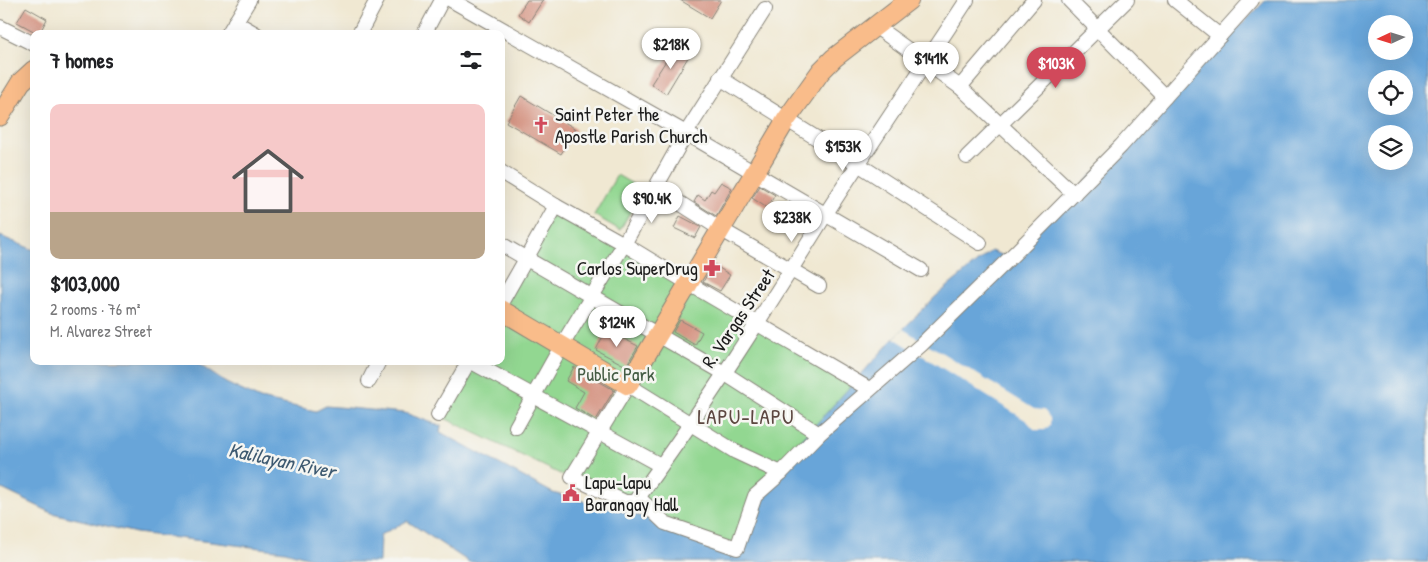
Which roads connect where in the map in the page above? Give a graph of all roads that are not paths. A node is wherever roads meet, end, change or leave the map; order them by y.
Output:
1 (249, 0) edge
2 (377, 0) edge
3 (442, 0) edge
4 (451, 0) edge
5 (909, 0) edge
6 (967, 0) edge
7 (1034, 0) edge
8 (1069, 0) edge
9 (1127, 0) edge
10 (1175, 0) edge
11 (1252, 0) edge
12 (765, 8) dead end
13 (875, 26) junction
14 (0, 27) edge
15 (232, 28) edge
16 (1096, 28) junction
17 (361, 30) edge
18 (426, 30) edge
19 (495, 30) edge
20 (505, 35) edge
21 (1220, 36) junction
22 (30, 42) edge
23 (926, 62) junction
24 (30, 74) edge
25 (720, 78) junction
26 (960, 87) junction
27 (1166, 97) junction
28 (0, 116) edge
29 (786, 120) junction
30 (1000, 124) junction
31 (686, 133) junction
32 (967, 158) dead end
33 (858, 164) junction
34 (756, 173) junction
35 (505, 174) edge
36 (656, 188) junction
37 (1074, 194) junction
38 (556, 206) junction
39 (826, 215) junction
40 (722, 230) junction
41 (980, 243) dead end
42 (624, 244) junction
43 (505, 246) edge
44 (527, 259) junction
45 (792, 270) junction
46 (921, 270) dead end
47 (688, 283) junction
48 (819, 286) dead end
49 (505, 296) edge
50 (592, 296) junction
51 (505, 312) edge
52 (758, 324) junction
53 (657, 335) junction
54 (562, 345) junction
55 (377, 365) edge
56 (467, 365) edge
57 (476, 365) edge
58 (724, 373) junction
59 (369, 381) dead end
60 (628, 385) junction
61 (869, 389) junction
62 (533, 396) junction
63 (438, 415) dead end
64 (689, 424) junction
65 (516, 427) dead end
66 (600, 432) junction
67 (819, 434) junction
68 (660, 465) junction
69 (781, 473) junction
70 (635, 500) junction

1 - 15 street
2 - 17 street
3 - 18 street
4 - 19 street
5 - 13 main road
6 - 23 street, R. Vargas Street
7 - 26 street
8 - 16 street
9 - 16 street
10 - 21 street
11 - 21 street
12 - 25 street
13 - 23 street
13 - 29 main road
14 - 22 street
16 - 27 street
16 - 30 street
20 - 31 street
21 - 27 street
23 - 26 street
23 - 33 street, R. Vargas Street
24 - 28 main road
25 - 29 street
25 - 31 street
26 - 30 street
27 - 37 street
29 - 33 street
29 - 34 main road
30 - 32 street
30 - 37 street
31 - 34 street
31 - 36 street
33 - 39 street, R. Vargas Street
33 - 41 street
34 - 39 street
34 - 40 main road
35 - 38 street
36 - 40 street
36 - 42 street
37 - 61 street
38 - 42 street
38 - 44 street
39 - 45 street, R. Vargas Street
39 - 46 street
40 - 45 street
40 - 47 main road
42 - 47 street
42 - 50 street
43 - 44 street
44 - 49 street
44 - 50 street
45 - 48 street
45 - 52 street, R. Vargas Street
47 - 52 street
47 - 53 main road
50 - 53 street
50 - 54 street
51 - 54 main road
52 - 58 street, R. Vargas Street
52 - 61 street
53 - 58 street
53 - 60 main road
54 - 60 main road
54 - 62 street
55 - 59 street
56 - 63 street
57 - 62 street
58 - 64 street, R. Vargas Street
58 - 67 street
60 - 64 street
60 - 66 street
61 - 67 street
62 - 65 street
62 - 66 street
64 - 68 street, R. Vargas Street
64 - 69 street
66 - 68 street
66 - 70 street
67 - 69 street
68 - 70 street, R. Vargas Street
69 - 70 street

